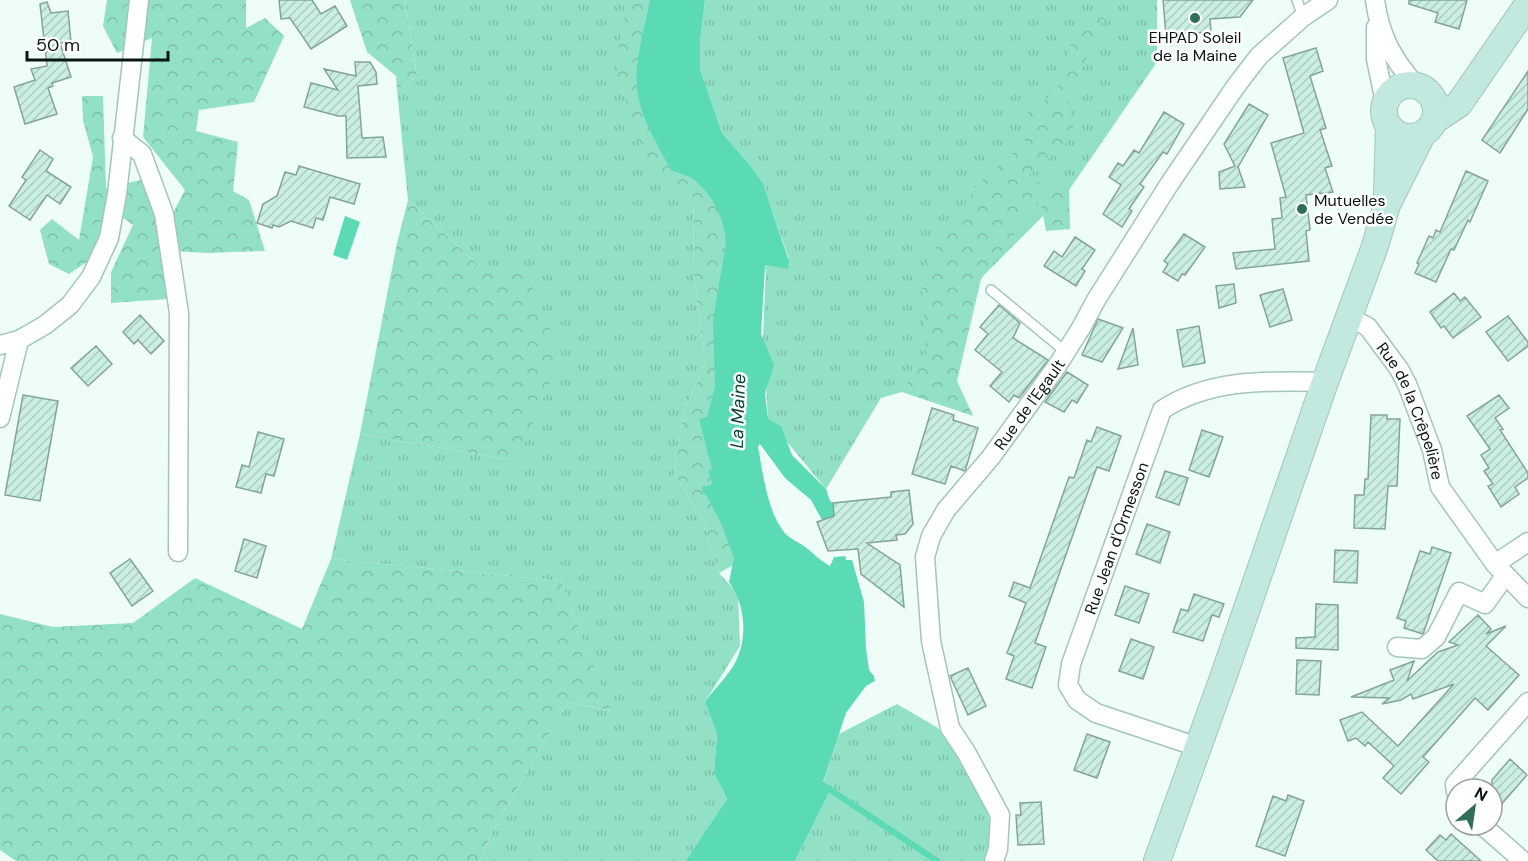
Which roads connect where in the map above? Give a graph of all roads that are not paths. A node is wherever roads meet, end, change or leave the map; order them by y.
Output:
1 (139, 0) edge
2 (1328, 0) edge
3 (1528, 4) edge
4 (1376, 8) edge
5 (1300, 9) edge
6 (1479, 76) junction
7 (1421, 88) junction
8 (1385, 102) junction
9 (1389, 127) junction
10 (1423, 136) junction
11 (122, 138) junction
12 (1387, 205) junction
13 (991, 290) dead end
14 (1349, 317) junction
15 (19, 339) junction
16 (0, 345) edge
17 (1066, 352) junction
18 (1325, 382) junction
19 (0, 418) edge
20 (1528, 542) edge
21 (178, 552) dead end
22 (1500, 570) junction
23 (1528, 598) edge
24 (1397, 647) dead end
25 (1528, 702) edge
26 (1198, 747) junction
27 (1461, 777) edge
28 (1496, 837) edge
29 (994, 861) edge
30 (1157, 861) edge
31 (1523, 861) edge

1 - 11 street
2 - 5 street, Rue de l'Egault
3 - 6 main road
4 - 7 street
4 - 8 street
5 - 17 street, Rue de l'Egault
6 - 7 main road
6 - 10 main road
7 - 8 main road
7 - 10 main road
8 - 9 main road
9 - 10 main road
9 - 12 main road
10 - 12 main road
11 - 15 street
11 - 21 street
12 - 14 main road
13 - 17 lane
14 - 18 main road
14 - 22 street, Rue de la Crêpelière
15 - 16 street
15 - 19 street
17 - 29 street, Rue de l'Egault
18 - 26 main road
18 - 26 street, Rue Jean d'Ormesson
20 - 22 street
22 - 23 street, Rue de la Crêpelière
22 - 24 street
25 - 27 street
26 - 30 main road
28 - 31 street

